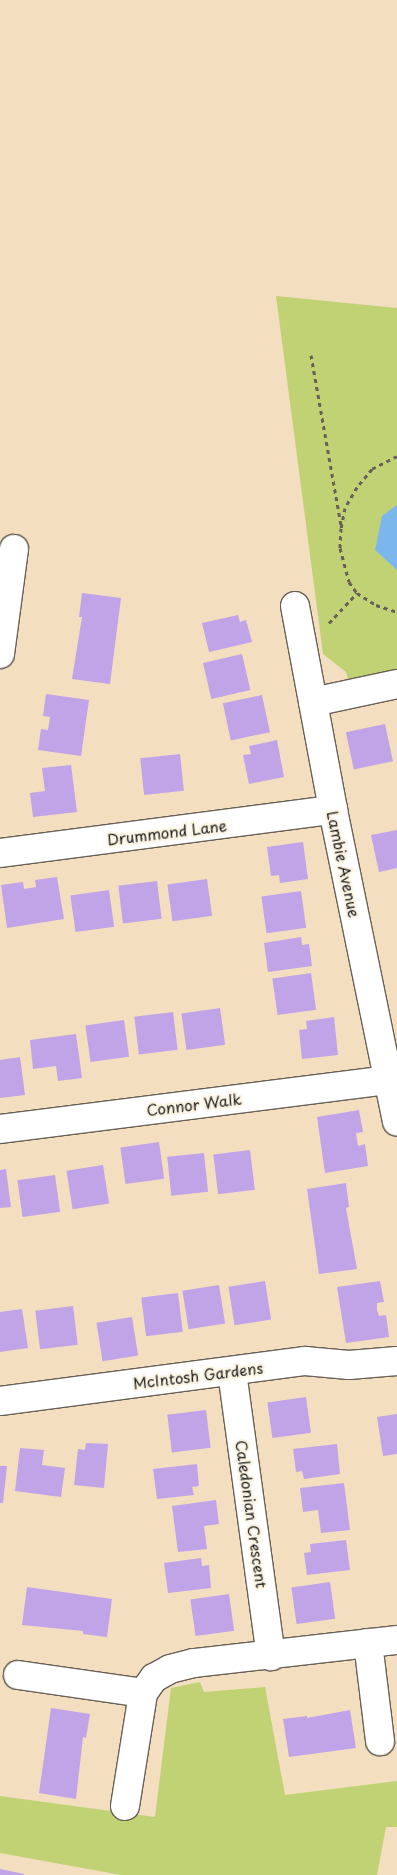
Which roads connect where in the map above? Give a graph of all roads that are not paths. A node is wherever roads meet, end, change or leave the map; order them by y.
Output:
1 (14, 549) dead end
2 (295, 606) dead end
3 (3, 607) edge
4 (0, 654) edge
5 (397, 684) edge
6 (314, 702) junction
7 (333, 810) junction
8 (0, 854) edge
9 (389, 1080) junction
10 (397, 1122) edge
11 (0, 1128) edge
12 (397, 1362) edge
13 (232, 1372) junction
14 (0, 1401) edge
15 (397, 1640) edge
16 (368, 1644) junction
17 (271, 1656) junction
18 (18, 1676) dead end
19 (143, 1693) junction
20 (380, 1741) dead end
21 (125, 1806) dead end

1 - 3 street
2 - 6 street, Lambie Avenue
3 - 4 street
5 - 6 street
6 - 7 street, Lambie Avenue
7 - 8 street, Drummond Lane
7 - 9 street, Lambie Avenue
9 - 10 street, Lambie Avenue
9 - 11 street, Connor Walk
12 - 13 street, McIntosh Gardens
13 - 14 street, McIntosh Gardens
13 - 17 street, Caledonian Crescent
15 - 16 street
16 - 17 street
16 - 20 street
17 - 19 street
18 - 19 street
19 - 21 street

